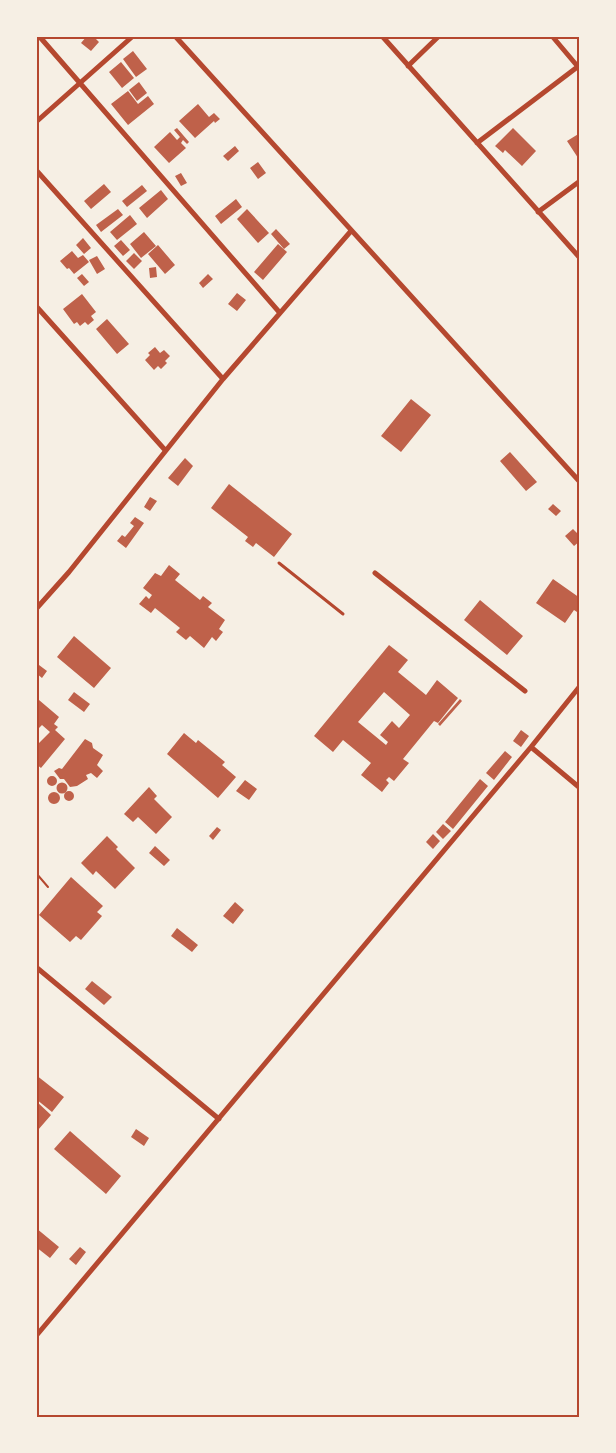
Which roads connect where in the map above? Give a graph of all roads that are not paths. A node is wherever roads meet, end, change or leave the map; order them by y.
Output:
1 (39, 36) edge
2 (133, 36) edge
3 (175, 36) edge
4 (382, 36) edge
5 (439, 36) edge
6 (552, 36) edge
7 (408, 66) junction
8 (579, 67) edge
9 (79, 82) junction
10 (36, 122) edge
11 (477, 143) junction
12 (36, 170) edge
13 (580, 181) edge
14 (538, 212) junction
15 (351, 231) junction
16 (580, 258) edge
17 (36, 306) edge
18 (280, 313) junction
19 (223, 379) junction
20 (165, 450) junction
21 (580, 482) edge
22 (279, 563) dead end
23 (375, 573) dead end
24 (36, 609) edge
25 (342, 614) dead end
26 (580, 686) edge
27 (525, 691) dead end
28 (531, 747) junction
29 (580, 788) edge
30 (36, 967) edge
31 (219, 1119) junction
32 (36, 1336) edge

1 - 9 street
2 - 9 street
3 - 15 street
4 - 7 street
5 - 7 street
6 - 8 street
7 - 11 street
8 - 11 street
9 - 10 street
9 - 18 street
11 - 14 street
12 - 19 street
13 - 14 street
14 - 16 street
15 - 18 street
15 - 21 street
17 - 20 street
18 - 19 street
19 - 20 street
20 - 24 street
22 - 25 lane
23 - 27 street
26 - 28 street
28 - 29 street
28 - 31 street
30 - 31 street
31 - 32 street

